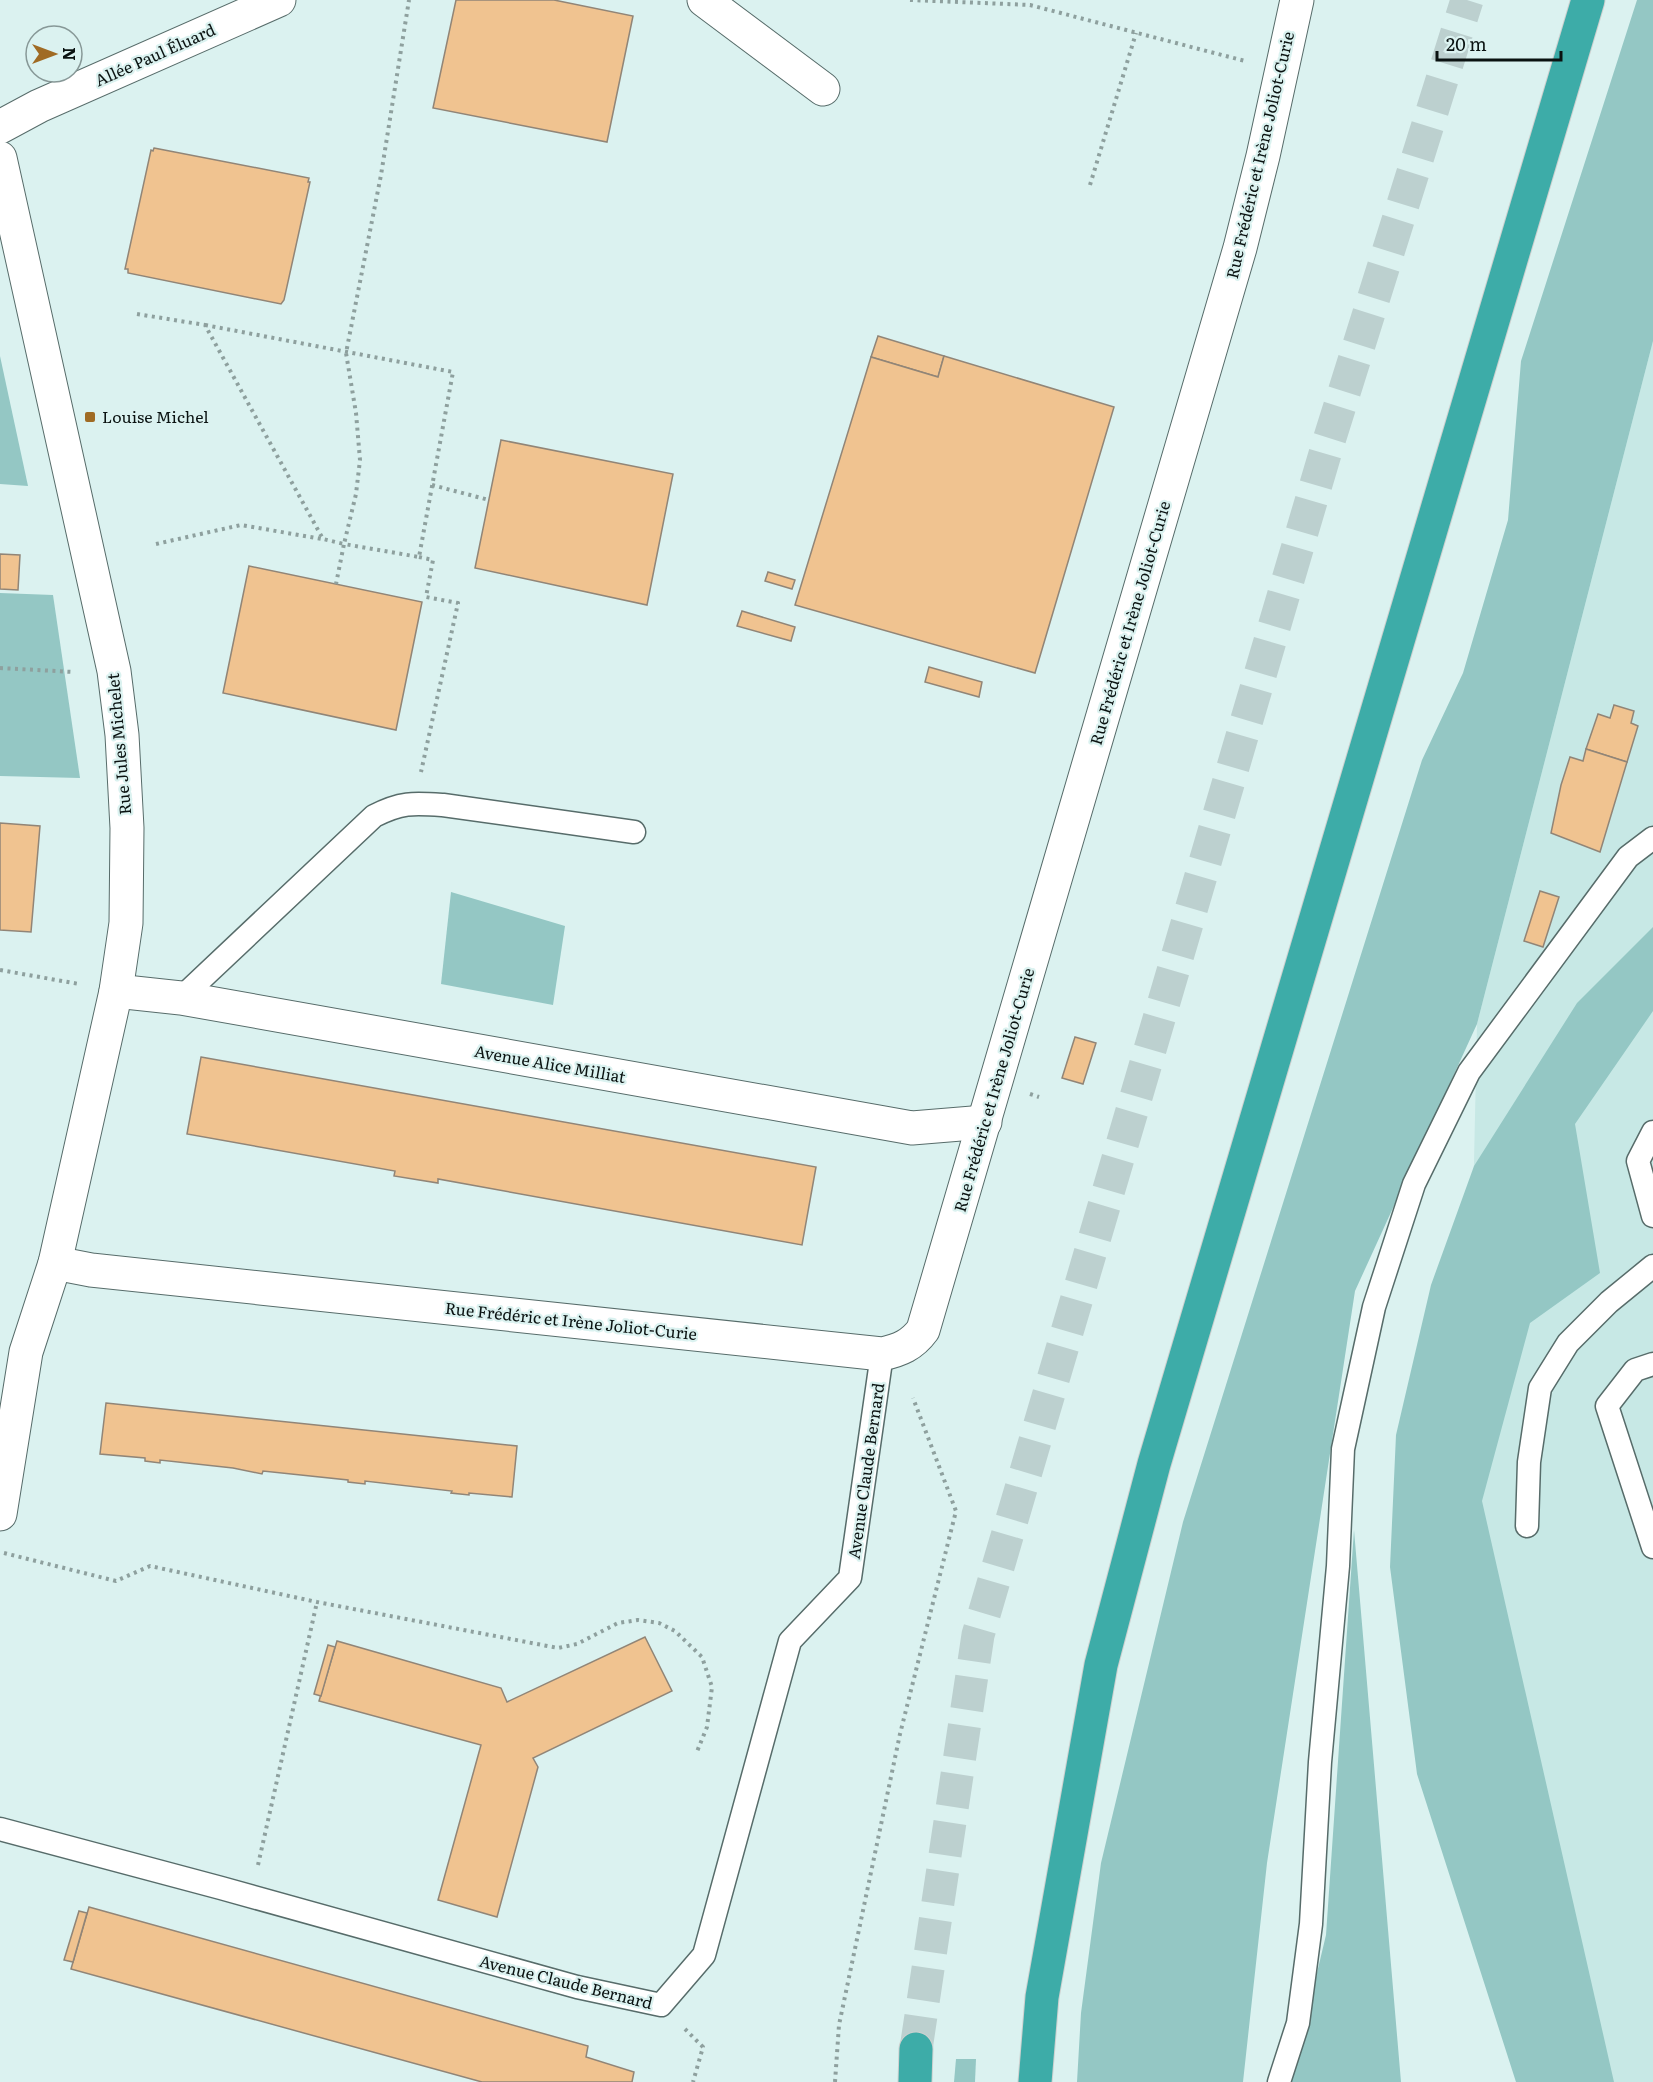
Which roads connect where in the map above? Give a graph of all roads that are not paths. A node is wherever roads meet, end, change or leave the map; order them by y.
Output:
1 (279, 0) edge
2 (704, 0) edge
3 (1297, 0) edge
4 (1588, 0) edge
5 (823, 89) dead end
6 (0, 127) edge
7 (0, 158) edge
8 (634, 832) dead end
9 (1653, 838) edge
10 (116, 991) junction
11 (181, 998) junction
12 (985, 1122) junction
13 (1653, 1132) edge
14 (1653, 1216) edge
15 (55, 1263) junction
16 (1653, 1266) edge
17 (13, 1351) edge
18 (882, 1354) junction
19 (1653, 1365) edge
20 (0, 1514) edge
21 (1527, 1526) dead end
22 (1653, 1547) edge
23 (0, 1829) edge
24 (916, 2049) tunnel mouth
25 (915, 2082) edge
26 (1035, 2082) edge
27 (1279, 2082) edge

1 - 6 street, Allée Paul Éluard
2 - 5 street
3 - 12 street, Rue Frédéric et Irène Joliot-Curie
4 - 26 highway
7 - 10 street, Rue Jules Michelet
8 - 11 lane
9 - 27 lane
10 - 11 street, Avenue Alice Milliat
10 - 15 street, Rue Jules Michelet
11 - 12 street, Avenue Alice Milliat
12 - 18 street, Rue Frédéric et Irène Joliot-Curie
13 - 14 lane
15 - 17 street, Rue Jules Michelet
15 - 18 street, Rue Frédéric et Irène Joliot-Curie
16 - 21 lane
17 - 20 street, Rue Jules Michelet
18 - 23 lane, Avenue Claude Bernard
19 - 22 lane
24 - 25 highway

